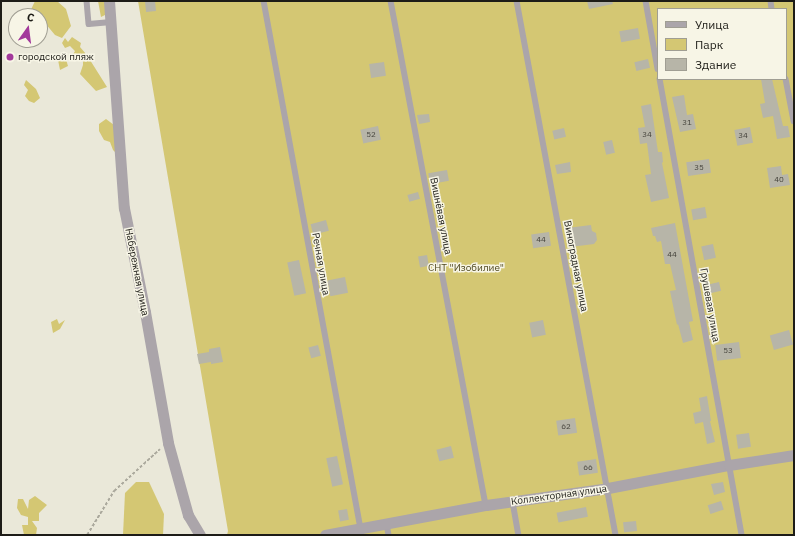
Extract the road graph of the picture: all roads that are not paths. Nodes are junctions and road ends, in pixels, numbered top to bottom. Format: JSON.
{"nodes":[{"id":1,"x":87,"y":1,"type":"edge"},
{"id":2,"x":109,"y":1,"type":"edge"},
{"id":3,"x":264,"y":1,"type":"edge"},
{"id":4,"x":391,"y":1,"type":"edge"},
{"id":5,"x":517,"y":1,"type":"edge"},
{"id":6,"x":646,"y":1,"type":"edge"},
{"id":7,"x":111,"y":22,"type":"junction"},
{"id":8,"x":657,"y":63,"type":"edge"},
{"id":9,"x":660,"y":80,"type":"edge"},
{"id":10,"x":786,"y":80,"type":"edge"},
{"id":11,"x":794,"y":121,"type":"edge"},
{"id":12,"x":794,"y":455,"type":"edge"},
{"id":13,"x":729,"y":465,"type":"junction"},
{"id":14,"x":608,"y":488,"type":"junction"},
{"id":15,"x":513,"y":502,"type":"junction"},
{"id":16,"x":486,"y":505,"type":"junction"},
{"id":17,"x":361,"y":530,"type":"junction"},
{"id":18,"x":388,"y":530,"type":"edge"},
{"id":19,"x":200,"y":535,"type":"edge"},
{"id":20,"x":325,"y":535,"type":"edge"},
{"id":21,"x":519,"y":535,"type":"edge"},
{"id":22,"x":616,"y":535,"type":"edge"},
{"id":23,"x":742,"y":535,"type":"edge"}],
"edges":[{"from":1,"to":7,"type":"lane"},
{"from":2,"to":7,"type":"street","name":"Набережная улица"},
{"from":3,"to":17,"type":"lane","name":"Речная улица"},
{"from":4,"to":16,"type":"lane","name":"Вишнёвая улица"},
{"from":5,"to":14,"type":"lane","name":"Виноградная улица"},
{"from":6,"to":8,"type":"lane"},
{"from":7,"to":19,"type":"street","name":"Набережная улица"},
{"from":9,"to":13,"type":"lane","name":"Грушевая улица"},
{"from":10,"to":11,"type":"lane"},
{"from":12,"to":13,"type":"street","name":"Коллекторная улица"},
{"from":13,"to":14,"type":"street","name":"Коллекторная улица"},
{"from":13,"to":23,"type":"lane","name":"Грушевая улица"},
{"from":14,"to":15,"type":"street","name":"Коллекторная улица"},
{"from":14,"to":22,"type":"lane","name":"Виноградная улица"},
{"from":15,"to":16,"type":"street","name":"Коллекторная улица"},
{"from":15,"to":21,"type":"lane"},
{"from":16,"to":18,"type":"street","name":"Коллекторная улица"},
{"from":17,"to":18,"type":"street","name":"Коллекторная улица"},
{"from":17,"to":20,"type":"street","name":"Коллекторная улица"}]}
